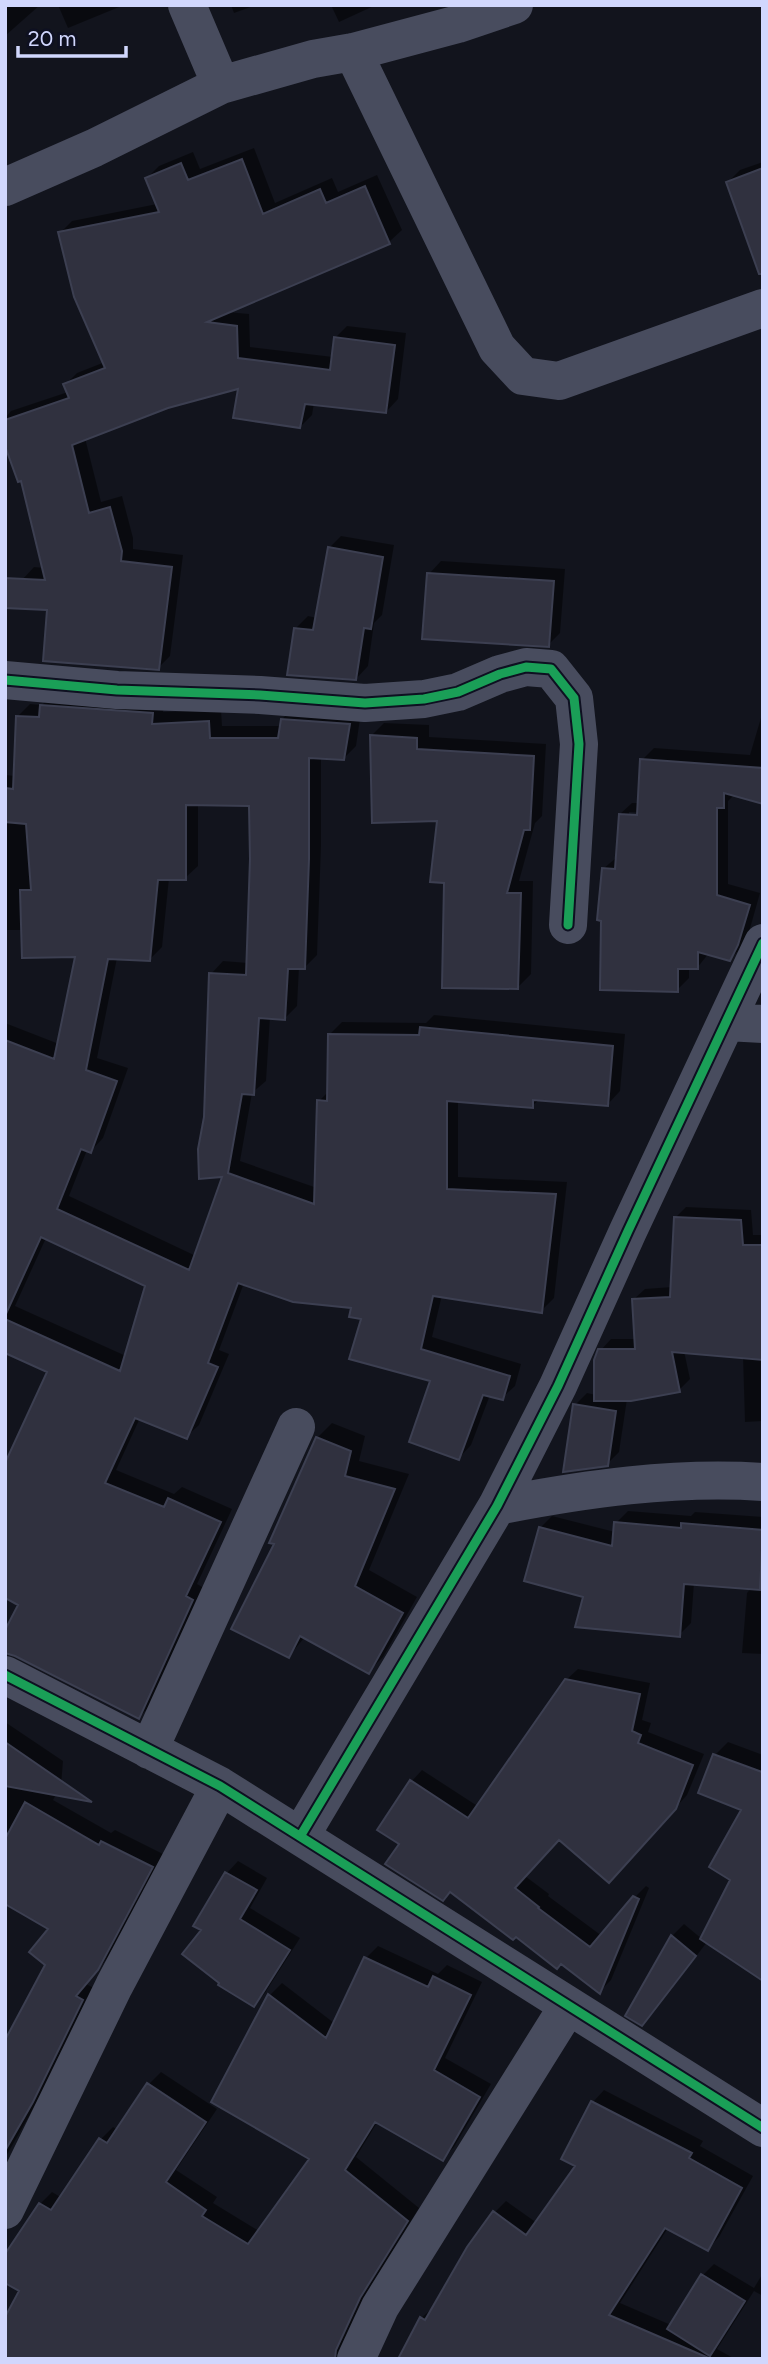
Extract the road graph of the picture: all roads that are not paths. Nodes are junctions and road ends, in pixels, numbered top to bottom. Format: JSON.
{"nodes":[{"id":1,"x":187,"y":5,"type":"edge"},
{"id":2,"x":514,"y":5,"type":"edge"},
{"id":3,"x":353,"y":52,"type":"junction"},
{"id":4,"x":220,"y":85,"type":"junction"},
{"id":5,"x":5,"y":187,"type":"edge"},
{"id":6,"x":763,"y":308,"type":"edge"},
{"id":7,"x":5,"y":680,"type":"edge"},
{"id":8,"x":568,"y":925,"type":"dead end"},
{"id":9,"x":763,"y":943,"type":"edge"},
{"id":10,"x":745,"y":1023,"type":"edge"},
{"id":11,"x":296,"y":1427,"type":"dead end"},
{"id":12,"x":763,"y":1482,"type":"edge"},
{"id":13,"x":497,"y":1506,"type":"junction"},
{"id":14,"x":5,"y":1675,"type":"edge"},
{"id":15,"x":149,"y":1750,"type":"junction"},
{"id":16,"x":220,"y":1786,"type":"junction"},
{"id":17,"x":301,"y":1835,"type":"junction"},
{"id":18,"x":568,"y":2006,"type":"junction"},
{"id":19,"x":763,"y":2128,"type":"edge"},
{"id":20,"x":5,"y":2210,"type":"edge"},
{"id":21,"x":356,"y":2359,"type":"edge"}],
"edges":[{"from":1,"to":4,"type":"street"},
{"from":2,"to":3,"type":"street"},
{"from":3,"to":4,"type":"street"},
{"from":3,"to":6,"type":"street"},
{"from":4,"to":5,"type":"street"},
{"from":7,"to":8,"type":"street"},
{"from":9,"to":10,"type":"street"},
{"from":10,"to":13,"type":"street"},
{"from":11,"to":15,"type":"street"},
{"from":12,"to":13,"type":"street"},
{"from":13,"to":17,"type":"street"},
{"from":14,"to":15,"type":"street"},
{"from":15,"to":16,"type":"street"},
{"from":16,"to":17,"type":"street"},
{"from":16,"to":20,"type":"street"},
{"from":17,"to":18,"type":"street"},
{"from":18,"to":19,"type":"street"},
{"from":18,"to":21,"type":"street"}]}
